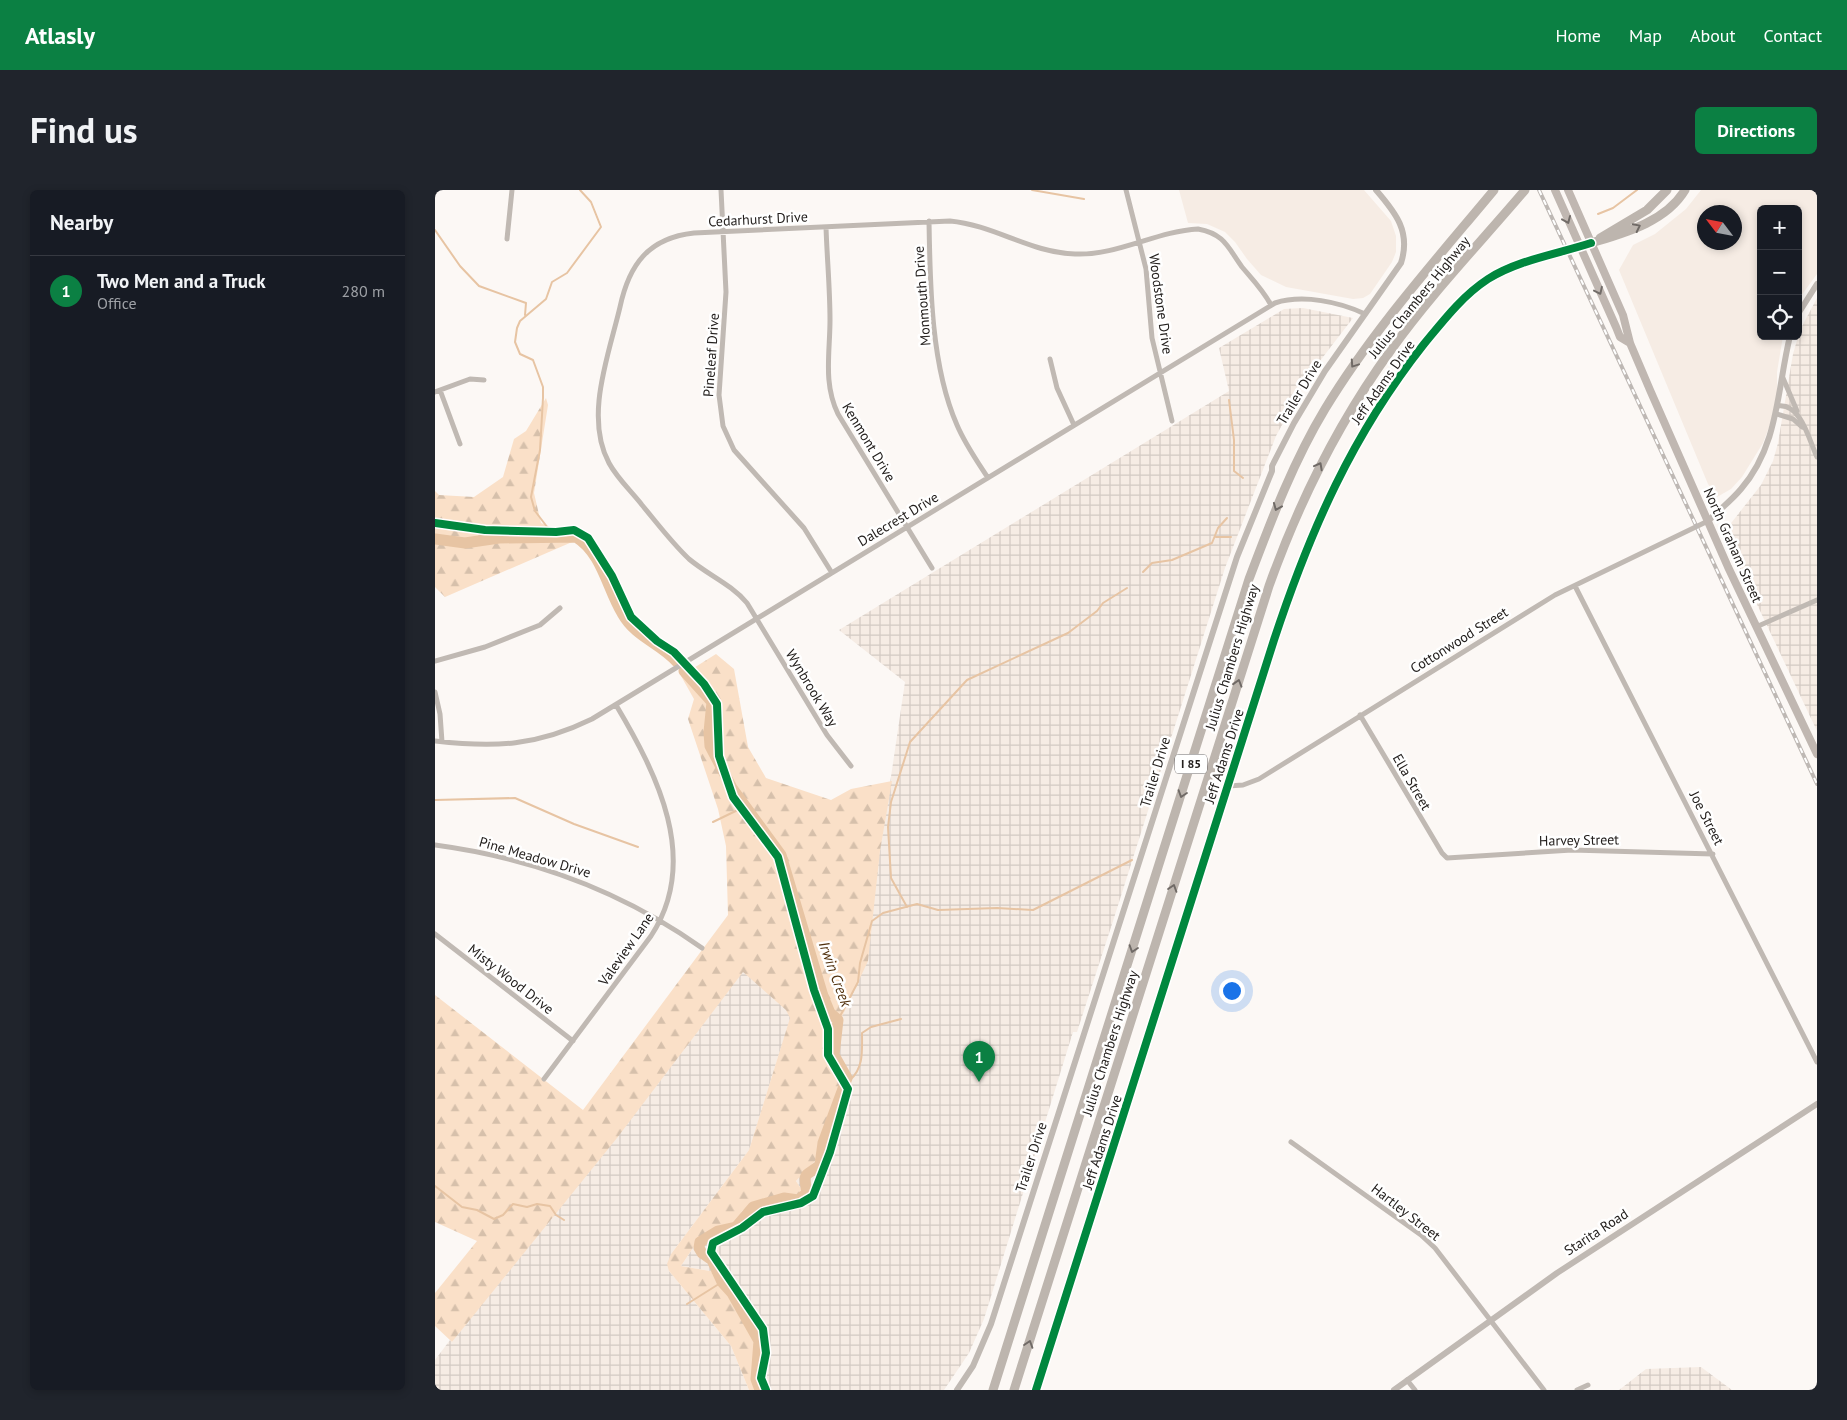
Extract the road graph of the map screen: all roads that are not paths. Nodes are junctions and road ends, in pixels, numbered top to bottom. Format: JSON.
{"nodes":[{"id":1,"x":512,"y":190,"type":"edge"},
{"id":2,"x":721,"y":190,"type":"edge"},
{"id":3,"x":1127,"y":190,"type":"edge"},
{"id":4,"x":1376,"y":190,"type":"edge"},
{"id":5,"x":1495,"y":190,"type":"edge"},
{"id":6,"x":1527,"y":190,"type":"edge"},
{"id":7,"x":1568,"y":190,"type":"edge"},
{"id":8,"x":1667,"y":190,"type":"edge"},
{"id":9,"x":1685,"y":190,"type":"edge"},
{"id":10,"x":1555,"y":191,"type":"edge"},
{"id":11,"x":929,"y":222,"type":"junction"},
{"id":12,"x":826,"y":226,"type":"junction"},
{"id":13,"x":723,"y":232,"type":"junction"},
{"id":14,"x":507,"y":239,"type":"dead end"},
{"id":15,"x":1140,"y":242,"type":"junction"},
{"id":16,"x":1591,"y":243,"type":"junction"},
{"id":17,"x":1579,"y":247,"type":"junction"},
{"id":18,"x":1817,"y":284,"type":"edge"},
{"id":19,"x":1271,"y":305,"type":"junction"},
{"id":20,"x":1802,"y":308,"type":"edge"},
{"id":21,"x":1365,"y":314,"type":"junction"},
{"id":22,"x":1789,"y":340,"type":"edge"},
{"id":23,"x":1630,"y":343,"type":"junction"},
{"id":24,"x":1050,"y":359,"type":"dead end"},
{"id":25,"x":1160,"y":373,"type":"junction"},
{"id":26,"x":1783,"y":378,"type":"junction"},
{"id":27,"x":484,"y":380,"type":"dead end"},
{"id":28,"x":437,"y":391,"type":"edge"},
{"id":29,"x":1778,"y":410,"type":"junction"},
{"id":30,"x":1800,"y":418,"type":"junction"},
{"id":31,"x":1172,"y":421,"type":"dead end"},
{"id":32,"x":1074,"y":425,"type":"junction"},
{"id":33,"x":1804,"y":429,"type":"junction"},
{"id":34,"x":461,"y":444,"type":"dead end"},
{"id":35,"x":1817,"y":457,"type":"edge"},
{"id":36,"x":988,"y":478,"type":"junction"},
{"id":37,"x":1708,"y":522,"type":"junction"},
{"id":38,"x":907,"y":527,"type":"junction"},
{"id":39,"x":932,"y":568,"type":"dead end"},
{"id":40,"x":832,"y":573,"type":"junction"},
{"id":41,"x":1575,"y":586,"type":"junction"},
{"id":42,"x":1817,"y":600,"type":"edge"},
{"id":43,"x":560,"y":608,"type":"dead end"},
{"id":44,"x":757,"y":619,"type":"junction"},
{"id":45,"x":1756,"y":627,"type":"junction"},
{"id":46,"x":435,"y":661,"type":"edge"},
{"id":47,"x":435,"y":692,"type":"edge"},
{"id":48,"x":616,"y":705,"type":"junction"},
{"id":49,"x":1360,"y":715,"type":"junction"},
{"id":50,"x":435,"y":741,"type":"edge"},
{"id":51,"x":442,"y":742,"type":"junction"},
{"id":52,"x":1817,"y":754,"type":"edge"},
{"id":53,"x":851,"y":766,"type":"dead end"},
{"id":54,"x":1229,"y":786,"type":"junction"},
{"id":55,"x":435,"y":845,"type":"edge"},
{"id":56,"x":1713,"y":854,"type":"junction"},
{"id":57,"x":1447,"y":858,"type":"joint"},
{"id":58,"x":661,"y":920,"type":"junction"},
{"id":59,"x":435,"y":934,"type":"edge"},
{"id":60,"x":701,"y":948,"type":"dead end"},
{"id":61,"x":573,"y":1041,"type":"junction"},
{"id":62,"x":1817,"y":1062,"type":"edge"},
{"id":63,"x":544,"y":1079,"type":"dead end"},
{"id":64,"x":1817,"y":1104,"type":"edge"},
{"id":65,"x":1291,"y":1142,"type":"dead end"},
{"id":66,"x":1491,"y":1321,"type":"junction"},
{"id":67,"x":1407,"y":1380,"type":"junction"},
{"id":68,"x":1588,"y":1385,"type":"dead end"},
{"id":69,"x":957,"y":1390,"type":"edge"},
{"id":70,"x":993,"y":1390,"type":"edge"},
{"id":71,"x":1014,"y":1390,"type":"edge"},
{"id":72,"x":1036,"y":1390,"type":"edge"},
{"id":73,"x":1394,"y":1390,"type":"edge"},
{"id":74,"x":1415,"y":1390,"type":"edge"},
{"id":75,"x":1544,"y":1390,"type":"edge"},
{"id":76,"x":1577,"y":1390,"type":"edge"}],
"edges":[{"from":1,"to":14,"type":"street"},
{"from":2,"to":13,"type":"street","name":"Pineleaf Drive"},
{"from":3,"to":15,"type":"street","name":"Woodstone Drive"},
{"from":4,"to":21,"type":"street","name":"Trailer Drive"},
{"from":5,"to":70,"type":"highway","name":"Julius Chambers Highway","number":"I 85","one_way":true},
{"from":71,"to":6,"type":"highway","name":"Julius Chambers Highway","number":"I 85","one_way":true},
{"from":7,"to":16,"type":"main road","name":"North Graham Street"},
{"from":8,"to":16,"type":"highway"},
{"from":16,"to":9,"type":"highway","one_way":true},
{"from":10,"to":17,"type":"main road","name":"North Graham Street","one_way":true},
{"from":11,"to":12,"type":"street","name":"Cedarhurst Drive"},
{"from":11,"to":15,"type":"street","name":"Cedarhurst Drive"},
{"from":11,"to":36,"type":"street","name":"Monmouth Drive"},
{"from":12,"to":13,"type":"street","name":"Cedarhurst Drive"},
{"from":12,"to":38,"type":"street","name":"Kenmont Drive"},
{"from":13,"to":40,"type":"street","name":"Pineleaf Drive"},
{"from":13,"to":44,"type":"street","name":"Cedarhurst Drive"},
{"from":15,"to":19,"type":"street","name":"Cedarhurst Drive"},
{"from":15,"to":25,"type":"street","name":"Woodstone Drive"},
{"from":16,"to":17,"type":"street","name":"Jeff Adams Drive"},
{"from":16,"to":23,"type":"main road","name":"North Graham Street"},
{"from":17,"to":23,"type":"main road","name":"North Graham Street","one_way":true},
{"from":17,"to":54,"type":"street","name":"Jeff Adams Drive"},
{"from":18,"to":20,"type":"street"},
{"from":19,"to":21,"type":"street","name":"Dalecrest Drive"},
{"from":19,"to":25,"type":"street","name":"Dalecrest Drive"},
{"from":21,"to":69,"type":"street","name":"Trailer Drive"},
{"from":22,"to":26,"type":"street"},
{"from":23,"to":37,"type":"main road","name":"North Graham Street"},
{"from":24,"to":32,"type":"street"},
{"from":25,"to":31,"type":"street","name":"Woodstone Drive"},
{"from":25,"to":32,"type":"street","name":"Dalecrest Drive"},
{"from":26,"to":29,"type":"street"},
{"from":26,"to":30,"type":"street"},
{"from":27,"to":28,"type":"street"},
{"from":28,"to":34,"type":"street"},
{"from":29,"to":30,"type":"street"},
{"from":29,"to":33,"type":"street"},
{"from":29,"to":37,"type":"street"},
{"from":30,"to":33,"type":"street"},
{"from":32,"to":36,"type":"street","name":"Dalecrest Drive"},
{"from":33,"to":35,"type":"street"},
{"from":36,"to":38,"type":"street","name":"Dalecrest Drive"},
{"from":37,"to":41,"type":"street","name":"Cottonwood Street"},
{"from":37,"to":45,"type":"main road","name":"North Graham Street"},
{"from":38,"to":39,"type":"street","name":"Kenmont Drive"},
{"from":38,"to":40,"type":"street","name":"Dalecrest Drive"},
{"from":40,"to":44,"type":"street","name":"Dalecrest Drive"},
{"from":41,"to":49,"type":"street","name":"Cottonwood Street"},
{"from":41,"to":56,"type":"street","name":"Joe Street"},
{"from":42,"to":45,"type":"street"},
{"from":43,"to":46,"type":"street"},
{"from":44,"to":48,"type":"street","name":"Dalecrest Drive"},
{"from":44,"to":53,"type":"street","name":"Wynbrook Way"},
{"from":45,"to":52,"type":"main road","name":"North Graham Street"},
{"from":47,"to":51,"type":"street"},
{"from":48,"to":51,"type":"street","name":"Dalecrest Drive"},
{"from":48,"to":58,"type":"street","name":"Valeview Lane"},
{"from":49,"to":54,"type":"street","name":"Cottonwood Street"},
{"from":49,"to":57,"type":"street","name":"Ella Street"},
{"from":50,"to":51,"type":"street","name":"Dalecrest Drive"},
{"from":54,"to":72,"type":"street","name":"Jeff Adams Drive"},
{"from":55,"to":58,"type":"street","name":"Pine Meadow Drive"},
{"from":56,"to":57,"type":"street","name":"Harvey Street"},
{"from":56,"to":62,"type":"street","name":"Joe Street"},
{"from":58,"to":60,"type":"street","name":"Pine Meadow Drive"},
{"from":58,"to":61,"type":"street","name":"Valeview Lane"},
{"from":59,"to":61,"type":"street","name":"Misty Wood Drive"},
{"from":61,"to":63,"type":"street","name":"Valeview Lane"},
{"from":64,"to":66,"type":"street","name":"Starita Road"},
{"from":65,"to":66,"type":"street","name":"Hartley Street"},
{"from":66,"to":67,"type":"street","name":"Starita Road"},
{"from":66,"to":75,"type":"street","name":"Hartley Street"},
{"from":67,"to":73,"type":"street","name":"Starita Road"},
{"from":67,"to":74,"type":"street"},
{"from":68,"to":76,"type":"street"}]}
